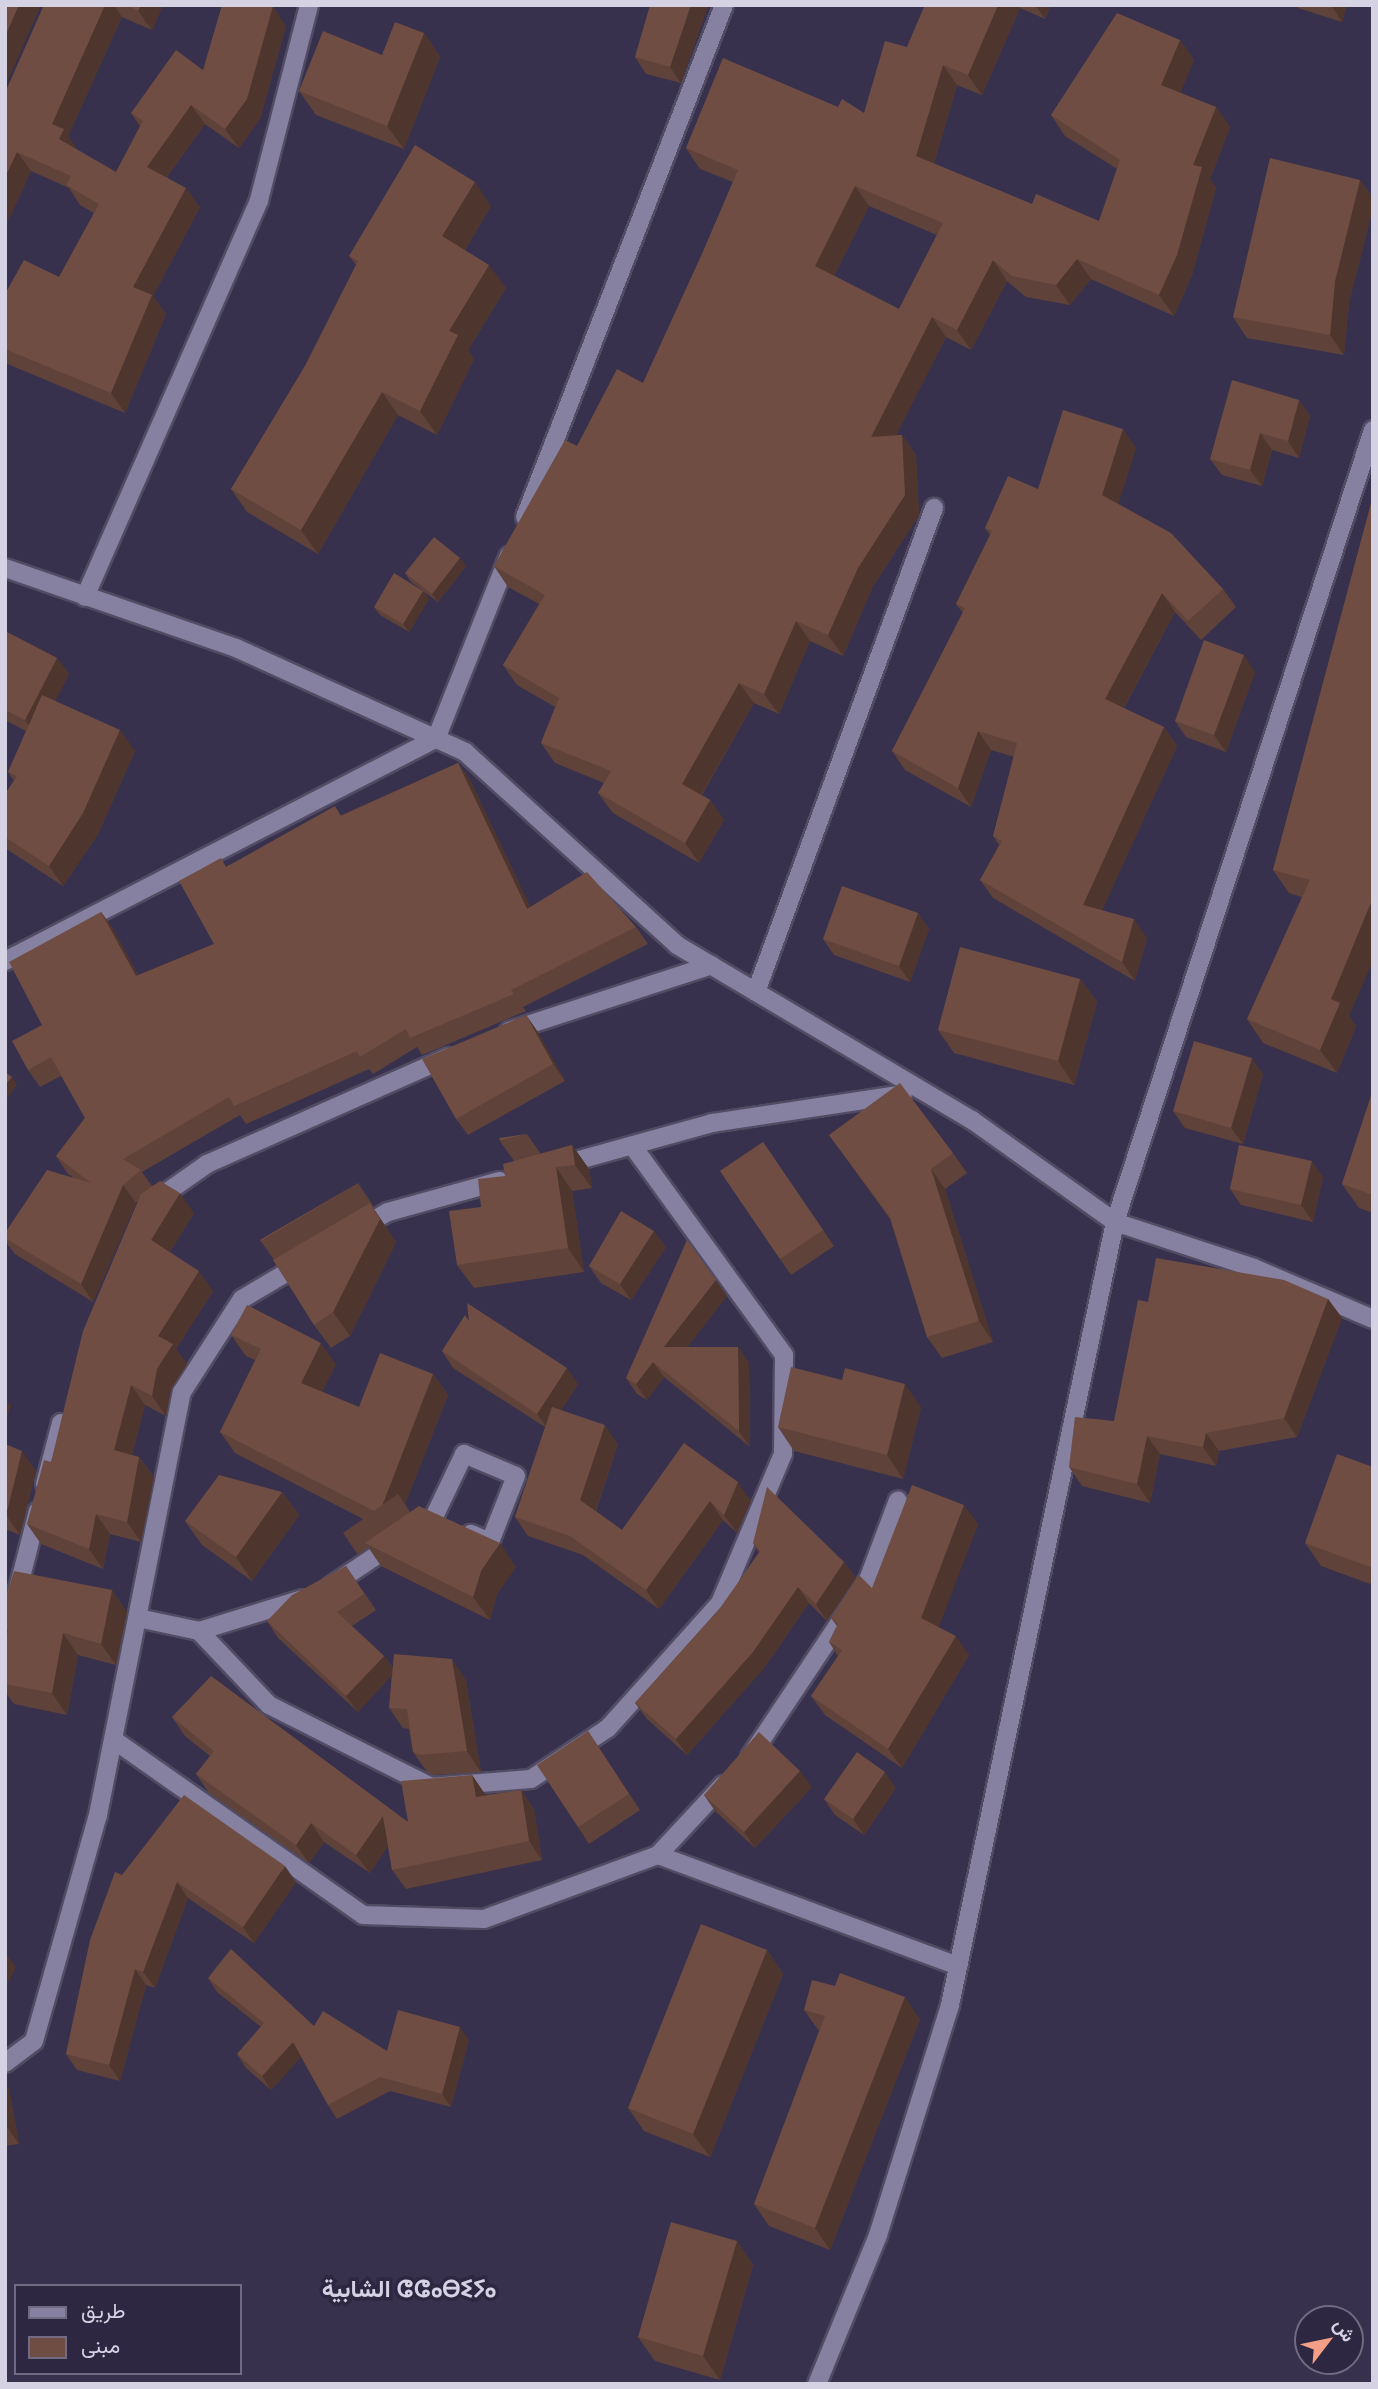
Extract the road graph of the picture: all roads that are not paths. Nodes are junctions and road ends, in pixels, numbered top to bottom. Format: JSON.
{"nodes":[{"id":1,"x":309,"y":5,"type":"edge"},
{"id":2,"x":724,"y":5,"type":"edge"},
{"id":3,"x":1373,"y":430,"type":"edge"},
{"id":4,"x":934,"y":508,"type":"dead end"},
{"id":5,"x":5,"y":568,"type":"edge"},
{"id":6,"x":85,"y":597,"type":"junction"},
{"id":7,"x":436,"y":739,"type":"junction"},
{"id":8,"x":5,"y":961,"type":"edge"},
{"id":9,"x":712,"y":965,"type":"junction"},
{"id":10,"x":756,"y":992,"type":"junction"},
{"id":11,"x":487,"y":1040,"type":"edge"},
{"id":12,"x":462,"y":1051,"type":"edge"},
{"id":13,"x":923,"y":1091,"type":"junction"},
{"id":14,"x":632,"y":1145,"type":"junction"},
{"id":15,"x":542,"y":1170,"type":"edge"},
{"id":16,"x":516,"y":1177,"type":"edge"},
{"id":17,"x":141,"y":1219,"type":"edge"},
{"id":18,"x":1115,"y":1222,"type":"junction"},
{"id":19,"x":343,"y":1239,"type":"edge"},
{"id":20,"x":320,"y":1252,"type":"edge"},
{"id":21,"x":1373,"y":1319,"type":"edge"},
{"id":22,"x":66,"y":1400,"type":"edge"},
{"id":23,"x":898,"y":1500,"type":"dead end"},
{"id":24,"x":423,"y":1525,"type":"junction"},
{"id":25,"x":138,"y":1618,"type":"junction"},
{"id":26,"x":199,"y":1631,"type":"junction"},
{"id":27,"x":5,"y":1640,"type":"edge"},
{"id":28,"x":114,"y":1740,"type":"junction"},
{"id":29,"x":658,"y":1854,"type":"junction"},
{"id":30,"x":958,"y":1966,"type":"junction"},
{"id":31,"x":5,"y":2063,"type":"edge"},
{"id":32,"x":817,"y":2384,"type":"edge"}],
"edges":[{"from":1,"to":6,"type":"street"},
{"from":2,"to":7,"type":"street"},
{"from":3,"to":18,"type":"street"},
{"from":4,"to":10,"type":"street"},
{"from":5,"to":6,"type":"street"},
{"from":6,"to":7,"type":"street"},
{"from":7,"to":8,"type":"street"},
{"from":7,"to":9,"type":"street"},
{"from":9,"to":10,"type":"street"},
{"from":9,"to":11,"type":"street"},
{"from":10,"to":13,"type":"street"},
{"from":12,"to":17,"type":"street"},
{"from":13,"to":14,"type":"street"},
{"from":13,"to":18,"type":"street"},
{"from":14,"to":15,"type":"street"},
{"from":14,"to":26,"type":"street"},
{"from":16,"to":19,"type":"street"},
{"from":18,"to":21,"type":"street"},
{"from":18,"to":30,"type":"street"},
{"from":20,"to":25,"type":"street"},
{"from":22,"to":27,"type":"street"},
{"from":23,"to":29,"type":"street"},
{"from":24,"to":24,"type":"street"},
{"from":24,"to":26,"type":"street"},
{"from":25,"to":26,"type":"street"},
{"from":25,"to":28,"type":"street"},
{"from":28,"to":29,"type":"street"},
{"from":28,"to":31,"type":"street"},
{"from":29,"to":30,"type":"street"},
{"from":30,"to":32,"type":"street"}]}
